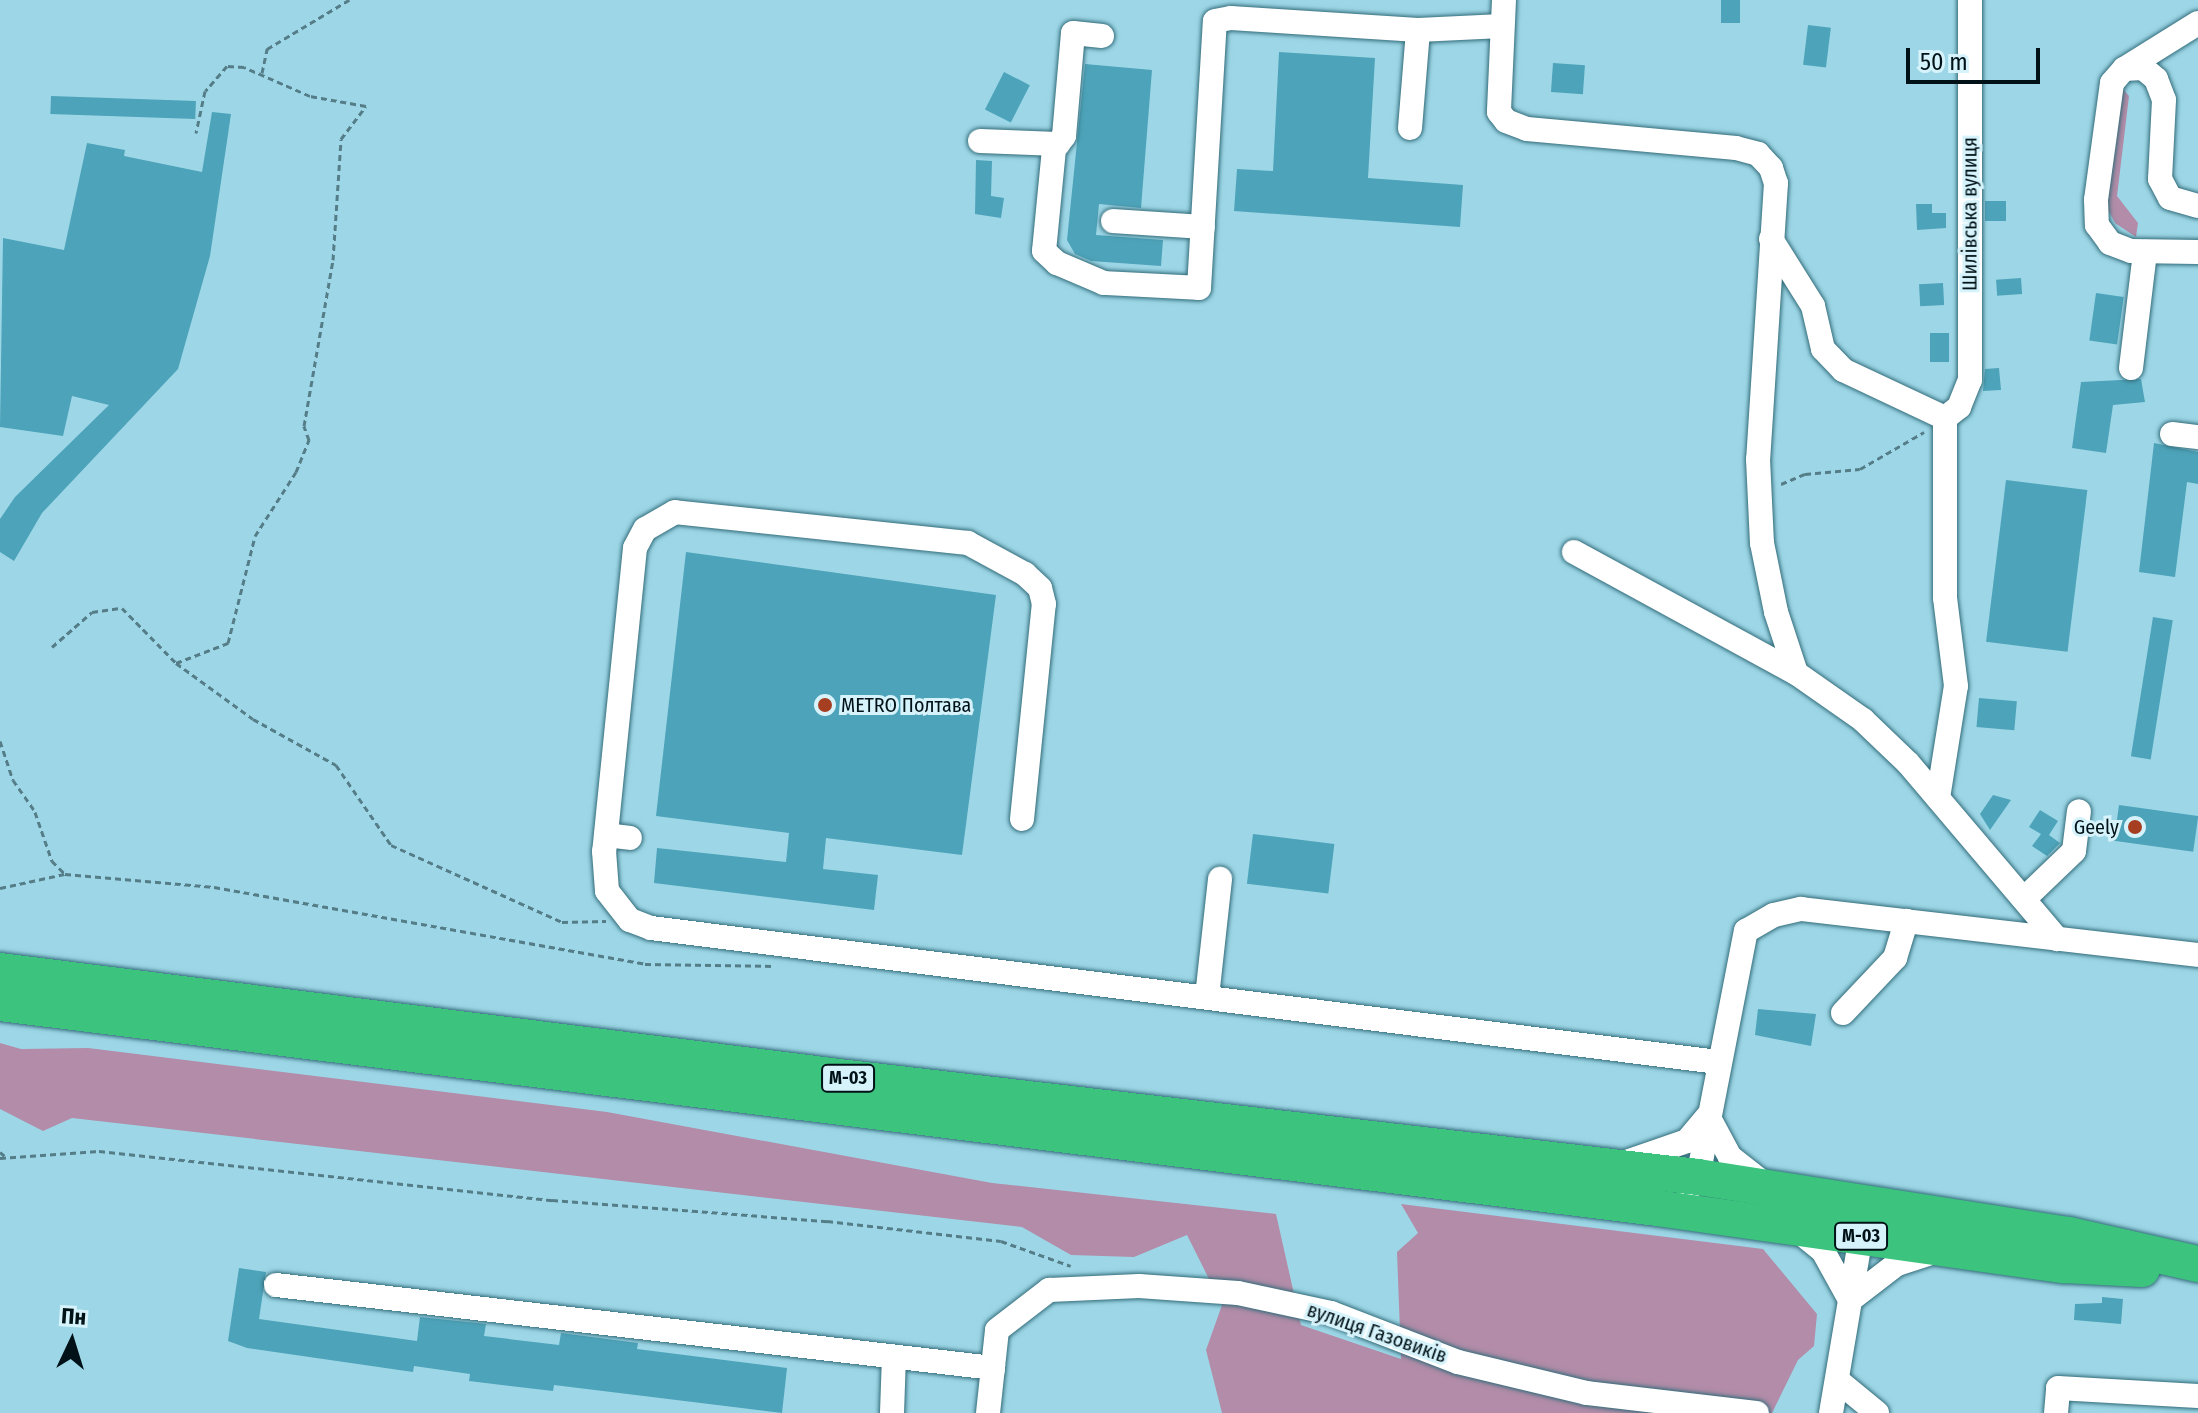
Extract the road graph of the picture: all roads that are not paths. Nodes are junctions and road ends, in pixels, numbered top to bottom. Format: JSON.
{"nodes":[{"id":1,"x":1504,"y":0,"type":"edge"},
{"id":2,"x":1970,"y":0,"type":"edge"},
{"id":3,"x":2198,"y":23,"type":"edge"},
{"id":4,"x":1502,"y":26,"type":"junction"},
{"id":5,"x":1418,"y":30,"type":"junction"},
{"id":6,"x":1102,"y":36,"type":"dead end"},
{"id":7,"x":2124,"y":69,"type":"junction"},
{"id":8,"x":1410,"y":128,"type":"dead end"},
{"id":9,"x":980,"y":141,"type":"dead end"},
{"id":10,"x":1058,"y":144,"type":"junction"},
{"id":11,"x":2198,"y":206,"type":"edge"},
{"id":12,"x":1113,"y":221,"type":"dead end"},
{"id":13,"x":1203,"y":227,"type":"junction"},
{"id":14,"x":1771,"y":239,"type":"junction"},
{"id":15,"x":2145,"y":252,"type":"junction"},
{"id":16,"x":2198,"y":252,"type":"edge"},
{"id":17,"x":2131,"y":368,"type":"dead end"},
{"id":18,"x":1945,"y":418,"type":"junction"},
{"id":19,"x":2172,"y":434,"type":"dead end"},
{"id":20,"x":2198,"y":437,"type":"edge"},
{"id":21,"x":1574,"y":552,"type":"dead end"},
{"id":22,"x":1796,"y":673,"type":"junction"},
{"id":23,"x":1938,"y":798,"type":"junction"},
{"id":24,"x":2079,"y":811,"type":"dead end"},
{"id":25,"x":1022,"y":819,"type":"dead end"},
{"id":26,"x":606,"y":835,"type":"junction"},
{"id":27,"x":630,"y":838,"type":"dead end"},
{"id":28,"x":1220,"y":879,"type":"dead end"},
{"id":29,"x":2024,"y":899,"type":"junction"},
{"id":30,"x":1906,"y":921,"type":"junction"},
{"id":31,"x":2057,"y":939,"type":"junction"},
{"id":32,"x":2198,"y":955,"type":"edge"},
{"id":33,"x":0,"y":971,"type":"edge"},
{"id":34,"x":1207,"y":997,"type":"junction"},
{"id":35,"x":0,"y":1003,"type":"edge"},
{"id":36,"x":1843,"y":1013,"type":"dead end"},
{"id":37,"x":1718,"y":1062,"type":"junction"},
{"id":38,"x":1708,"y":1116,"type":"junction"},
{"id":39,"x":1606,"y":1165,"type":"junction"},
{"id":40,"x":1698,"y":1177,"type":"junction"},
{"id":41,"x":1768,"y":1187,"type":"junction"},
{"id":42,"x":1816,"y":1195,"type":"junction"},
{"id":43,"x":1657,"y":1208,"type":"junction"},
{"id":44,"x":1730,"y":1218,"type":"junction"},
{"id":45,"x":1792,"y":1227,"type":"junction"},
{"id":46,"x":1945,"y":1232,"type":"junction"},
{"id":47,"x":1861,"y":1236,"type":"junction"},
{"id":48,"x":2198,"y":1264,"type":"edge"},
{"id":49,"x":2198,"y":1273,"type":"edge"},
{"id":50,"x":276,"y":1285,"type":"dead end"},
{"id":51,"x":1850,"y":1300,"type":"junction"},
{"id":52,"x":894,"y":1357,"type":"junction"},
{"id":53,"x":993,"y":1368,"type":"junction"},
{"id":54,"x":1837,"y":1380,"type":"junction"},
{"id":55,"x":2198,"y":1396,"type":"edge"},
{"id":56,"x":892,"y":1413,"type":"edge"},
{"id":57,"x":988,"y":1413,"type":"edge"},
{"id":58,"x":1757,"y":1413,"type":"edge"},
{"id":59,"x":1831,"y":1413,"type":"edge"},
{"id":60,"x":1877,"y":1413,"type":"edge"},
{"id":61,"x":2056,"y":1413,"type":"edge"}],
"edges":[{"from":1,"to":4,"type":"street"},
{"from":2,"to":18,"type":"street","name":"Шилівська вулиця"},
{"from":3,"to":7,"type":"street"},
{"from":4,"to":5,"type":"street"},
{"from":4,"to":14,"type":"street"},
{"from":5,"to":8,"type":"street"},
{"from":5,"to":13,"type":"street"},
{"from":6,"to":10,"type":"street"},
{"from":7,"to":11,"type":"street"},
{"from":7,"to":15,"type":"street"},
{"from":9,"to":10,"type":"street"},
{"from":10,"to":13,"type":"street"},
{"from":12,"to":13,"type":"street"},
{"from":14,"to":18,"type":"street"},
{"from":14,"to":22,"type":"street"},
{"from":15,"to":16,"type":"street"},
{"from":15,"to":17,"type":"street"},
{"from":18,"to":23,"type":"street"},
{"from":19,"to":20,"type":"street"},
{"from":21,"to":22,"type":"street"},
{"from":22,"to":23,"type":"street"},
{"from":23,"to":29,"type":"street"},
{"from":24,"to":29,"type":"street"},
{"from":25,"to":26,"type":"street"},
{"from":26,"to":27,"type":"street"},
{"from":26,"to":34,"type":"street"},
{"from":28,"to":34,"type":"street"},
{"from":29,"to":31,"type":"street"},
{"from":30,"to":31,"type":"street"},
{"from":30,"to":36,"type":"street"},
{"from":30,"to":37,"type":"street"},
{"from":31,"to":32,"type":"street"},
{"from":33,"to":39,"type":"highway","number":"М-03"},
{"from":34,"to":37,"type":"street"},
{"from":35,"to":43,"type":"highway","number":"М-03"},
{"from":37,"to":38,"type":"street"},
{"from":38,"to":39,"type":"street"},
{"from":38,"to":40,"type":"street"},
{"from":38,"to":41,"type":"street"},
{"from":39,"to":40,"type":"highway","number":"М-03"},
{"from":40,"to":41,"type":"highway","number":"М-03"},
{"from":40,"to":43,"type":"street"},
{"from":40,"to":44,"type":"street"},
{"from":41,"to":42,"type":"highway","number":"М-03"},
{"from":42,"to":46,"type":"highway","number":"М-03"},
{"from":42,"to":47,"type":"street"},
{"from":43,"to":44,"type":"highway","number":"М-03"},
{"from":44,"to":45,"type":"highway","number":"М-03"},
{"from":45,"to":47,"type":"highway","number":"М-03"},
{"from":45,"to":51,"type":"street"},
{"from":46,"to":47,"type":"highway","number":"М-03"},
{"from":46,"to":48,"type":"highway","number":"М-03"},
{"from":46,"to":49,"type":"highway","number":"М-03"},
{"from":46,"to":51,"type":"street"},
{"from":47,"to":51,"type":"street"},
{"from":50,"to":52,"type":"street"},
{"from":51,"to":54,"type":"street"},
{"from":52,"to":53,"type":"street"},
{"from":52,"to":56,"type":"street"},
{"from":53,"to":57,"type":"street","name":"вулиця Газовиків"},
{"from":53,"to":58,"type":"street","name":"вулиця Газовиків"},
{"from":54,"to":59,"type":"street"},
{"from":54,"to":60,"type":"street"},
{"from":55,"to":61,"type":"street"}]}
